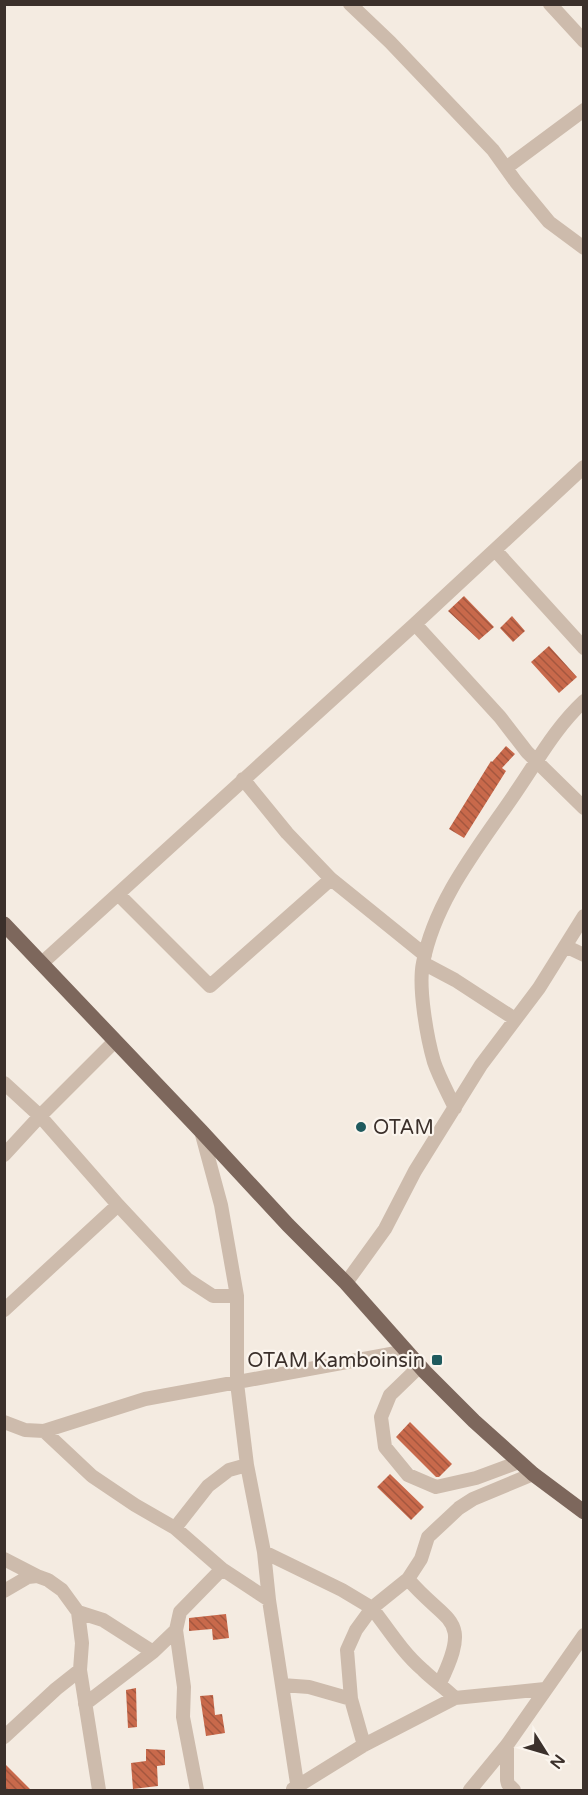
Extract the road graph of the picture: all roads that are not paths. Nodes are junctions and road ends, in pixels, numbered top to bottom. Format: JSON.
{"nodes":[{"id":1,"x":350,"y":4,"type":"edge"},
{"id":2,"x":550,"y":4,"type":"edge"},
{"id":3,"x":584,"y":41,"type":"edge"},
{"id":4,"x":584,"y":110,"type":"edge"},
{"id":5,"x":506,"y":168,"type":"junction"},
{"id":6,"x":584,"y":248,"type":"edge"},
{"id":7,"x":584,"y":467,"type":"edge"},
{"id":8,"x":495,"y":550,"type":"junction"},
{"id":9,"x":415,"y":624,"type":"junction"},
{"id":10,"x":584,"y":648,"type":"edge"},
{"id":11,"x":584,"y":701,"type":"edge"},
{"id":12,"x":536,"y":762,"type":"junction"},
{"id":13,"x":243,"y":779,"type":"junction"},
{"id":14,"x":584,"y":808,"type":"edge"},
{"id":15,"x":331,"y":879,"type":"junction"},
{"id":16,"x":118,"y":894,"type":"junction"},
{"id":17,"x":584,"y":916,"type":"edge"},
{"id":18,"x":4,"y":924,"type":"edge"},
{"id":19,"x":565,"y":946,"type":"junction"},
{"id":20,"x":584,"y":955,"type":"edge"},
{"id":21,"x":424,"y":959,"type":"junction"},
{"id":22,"x":42,"y":963,"type":"junction"},
{"id":23,"x":515,"y":1019,"type":"junction"},
{"id":24,"x":115,"y":1041,"type":"junction"},
{"id":25,"x":4,"y":1083,"type":"edge"},
{"id":26,"x":455,"y":1108,"type":"junction"},
{"id":27,"x":40,"y":1116,"type":"junction"},
{"id":28,"x":201,"y":1131,"type":"junction"},
{"id":29,"x":4,"y":1155,"type":"edge"},
{"id":30,"x":118,"y":1205,"type":"junction"},
{"id":31,"x":346,"y":1283,"type":"junction"},
{"id":32,"x":237,"y":1296,"type":"junction"},
{"id":33,"x":4,"y":1310,"type":"edge"},
{"id":34,"x":407,"y":1351,"type":"junction"},
{"id":35,"x":420,"y":1366,"type":"junction"},
{"id":36,"x":237,"y":1383,"type":"junction"},
{"id":37,"x":4,"y":1422,"type":"edge"},
{"id":38,"x":44,"y":1431,"type":"junction"},
{"id":39,"x":519,"y":1462,"type":"junction"},
{"id":40,"x":247,"y":1465,"type":"junction"},
{"id":41,"x":533,"y":1474,"type":"junction"},
{"id":42,"x":584,"y":1512,"type":"edge"},
{"id":43,"x":175,"y":1528,"type":"junction"},
{"id":44,"x":264,"y":1552,"type":"junction"},
{"id":45,"x":4,"y":1559,"type":"edge"},
{"id":46,"x":222,"y":1569,"type":"junction"},
{"id":47,"x":37,"y":1576,"type":"junction"},
{"id":48,"x":408,"y":1579,"type":"junction"},
{"id":49,"x":4,"y":1591,"type":"edge"},
{"id":50,"x":269,"y":1600,"type":"junction"},
{"id":51,"x":372,"y":1608,"type":"junction"},
{"id":52,"x":78,"y":1612,"type":"junction"},
{"id":53,"x":176,"y":1630,"type":"junction"},
{"id":54,"x":584,"y":1635,"type":"edge"},
{"id":55,"x":153,"y":1652,"type":"junction"},
{"id":56,"x":80,"y":1670,"type":"junction"},
{"id":57,"x":440,"y":1683,"type":"junction"},
{"id":58,"x":282,"y":1685,"type":"junction"},
{"id":59,"x":545,"y":1689,"type":"junction"},
{"id":60,"x":454,"y":1698,"type":"junction"},
{"id":61,"x":351,"y":1699,"type":"junction"},
{"id":62,"x":85,"y":1704,"type":"junction"},
{"id":63,"x":4,"y":1737,"type":"edge"},
{"id":64,"x":364,"y":1745,"type":"junction"},
{"id":65,"x":507,"y":1745,"type":"junction"},
{"id":66,"x":296,"y":1789,"type":"edge"},
{"id":67,"x":99,"y":1791,"type":"edge"},
{"id":68,"x":197,"y":1791,"type":"edge"},
{"id":69,"x":470,"y":1791,"type":"edge"},
{"id":70,"x":514,"y":1791,"type":"edge"}],
"edges":[{"from":1,"to":5,"type":"street"},
{"from":2,"to":3,"type":"street"},
{"from":4,"to":5,"type":"street"},
{"from":5,"to":6,"type":"street"},
{"from":7,"to":8,"type":"street"},
{"from":8,"to":9,"type":"street"},
{"from":8,"to":10,"type":"street"},
{"from":9,"to":12,"type":"street"},
{"from":9,"to":13,"type":"street"},
{"from":11,"to":12,"type":"street"},
{"from":12,"to":14,"type":"street"},
{"from":12,"to":21,"type":"street"},
{"from":13,"to":15,"type":"street"},
{"from":13,"to":16,"type":"street"},
{"from":15,"to":16,"type":"street"},
{"from":15,"to":21,"type":"street"},
{"from":16,"to":22,"type":"street"},
{"from":17,"to":19,"type":"street"},
{"from":18,"to":22,"type":"main road"},
{"from":19,"to":20,"type":"street"},
{"from":19,"to":23,"type":"street"},
{"from":21,"to":23,"type":"street"},
{"from":21,"to":26,"type":"street"},
{"from":22,"to":24,"type":"main road"},
{"from":23,"to":26,"type":"street"},
{"from":24,"to":27,"type":"street"},
{"from":24,"to":28,"type":"main road"},
{"from":25,"to":27,"type":"street"},
{"from":26,"to":31,"type":"street"},
{"from":27,"to":29,"type":"street"},
{"from":27,"to":30,"type":"street"},
{"from":28,"to":31,"type":"main road"},
{"from":28,"to":32,"type":"street"},
{"from":30,"to":32,"type":"street"},
{"from":30,"to":33,"type":"street"},
{"from":31,"to":34,"type":"main road"},
{"from":32,"to":36,"type":"street"},
{"from":34,"to":35,"type":"main road"},
{"from":34,"to":36,"type":"street"},
{"from":35,"to":39,"type":"main road"},
{"from":35,"to":39,"type":"street"},
{"from":36,"to":38,"type":"street"},
{"from":36,"to":40,"type":"street"},
{"from":37,"to":38,"type":"street"},
{"from":38,"to":43,"type":"street"},
{"from":39,"to":41,"type":"main road"},
{"from":40,"to":43,"type":"street"},
{"from":40,"to":44,"type":"street"},
{"from":41,"to":42,"type":"main road"},
{"from":41,"to":48,"type":"street"},
{"from":43,"to":46,"type":"street"},
{"from":44,"to":50,"type":"street"},
{"from":44,"to":51,"type":"street"},
{"from":45,"to":47,"type":"street"},
{"from":46,"to":50,"type":"street"},
{"from":46,"to":53,"type":"street"},
{"from":47,"to":49,"type":"street"},
{"from":47,"to":52,"type":"street"},
{"from":48,"to":51,"type":"street"},
{"from":48,"to":57,"type":"street"},
{"from":50,"to":58,"type":"street"},
{"from":51,"to":57,"type":"street"},
{"from":51,"to":61,"type":"street"},
{"from":52,"to":55,"type":"street"},
{"from":52,"to":56,"type":"street"},
{"from":53,"to":55,"type":"street"},
{"from":53,"to":68,"type":"street"},
{"from":54,"to":59,"type":"street"},
{"from":55,"to":62,"type":"street"},
{"from":56,"to":62,"type":"street"},
{"from":56,"to":63,"type":"street"},
{"from":57,"to":60,"type":"street"},
{"from":58,"to":61,"type":"street"},
{"from":58,"to":66,"type":"street"},
{"from":59,"to":60,"type":"street"},
{"from":59,"to":65,"type":"street"},
{"from":60,"to":64,"type":"street"},
{"from":61,"to":64,"type":"street"},
{"from":62,"to":67,"type":"street"},
{"from":64,"to":66,"type":"street"},
{"from":65,"to":69,"type":"street"},
{"from":65,"to":70,"type":"street"}]}
